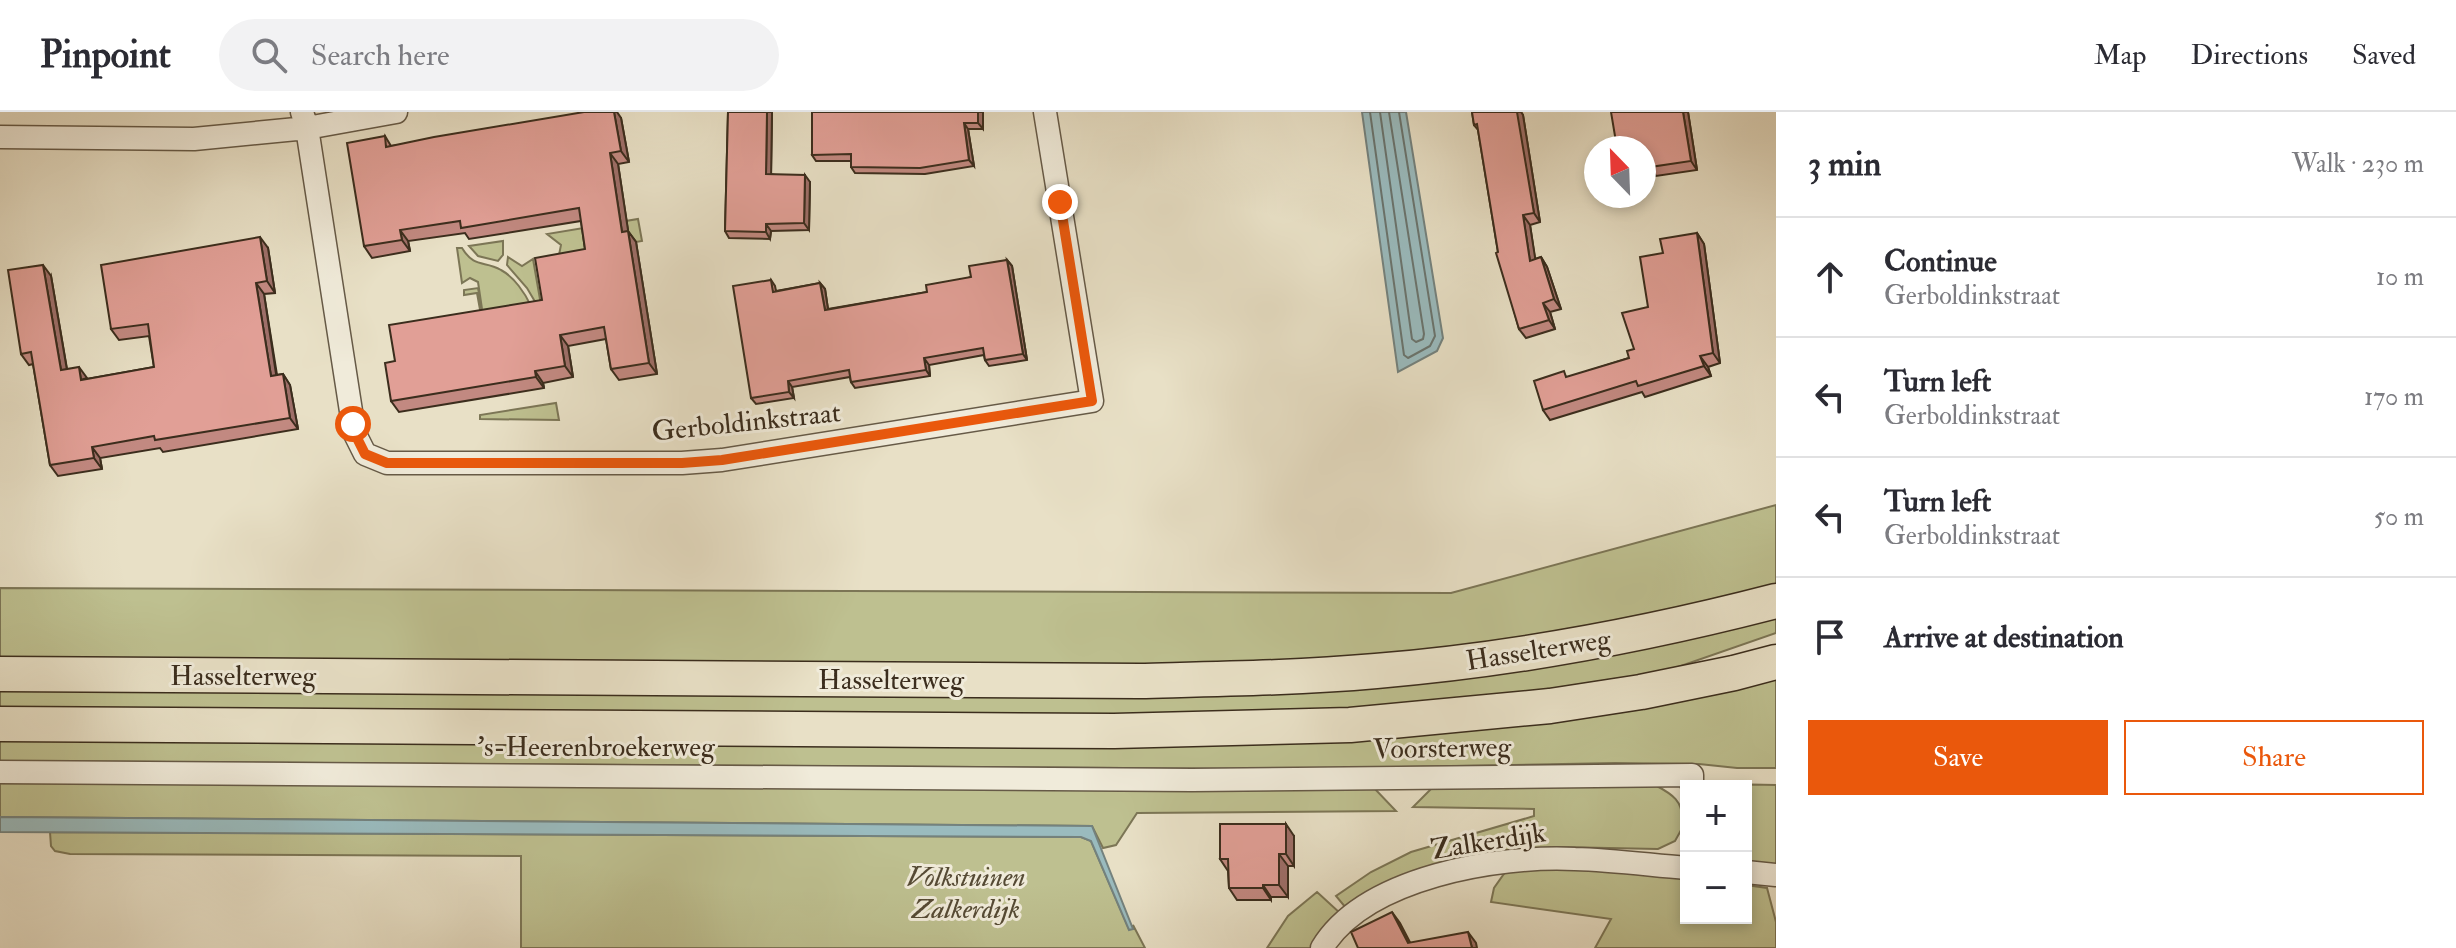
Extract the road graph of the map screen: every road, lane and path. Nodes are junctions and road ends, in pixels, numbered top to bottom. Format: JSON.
{"nodes":[{"id":1,"x":396,"y":112,"type":"edge"},
{"id":2,"x":1045,"y":112,"type":"edge"},
{"id":3,"x":305,"y":120,"type":"edge"},
{"id":4,"x":0,"y":137,"type":"edge"},
{"id":5,"x":1776,"y":601,"type":"edge"},
{"id":6,"x":1776,"y":662,"type":"edge"},
{"id":7,"x":0,"y":674,"type":"edge"},
{"id":8,"x":0,"y":724,"type":"edge"},
{"id":9,"x":0,"y":772,"type":"edge"},
{"id":10,"x":1192,"y":780,"type":"joint"},
{"id":11,"x":1680,"y":780,"type":"edge"},
{"id":12,"x":1680,"y":867,"type":"edge"},
{"id":13,"x":1752,"y":873,"type":"edge"},
{"id":14,"x":1776,"y":875,"type":"edge"},
{"id":15,"x":1322,"y":948,"type":"edge"}],
"edges":[{"from":1,"to":3,"type":"street"},
{"from":2,"to":3,"type":"street","name":"Gerboldinkstraat"},
{"from":3,"to":4,"type":"street"},
{"from":5,"to":7,"type":"main road","name":"Hasselterweg"},
{"from":6,"to":8,"type":"main road","name":"Hasselterweg"},
{"from":9,"to":10,"type":"street","name":"'s-Heerenbroekerweg"},
{"from":10,"to":11,"type":"street","name":"Voorsterweg"},
{"from":12,"to":15,"type":"street","name":"Zalkerdijk"},
{"from":13,"to":14,"type":"street"}]}
